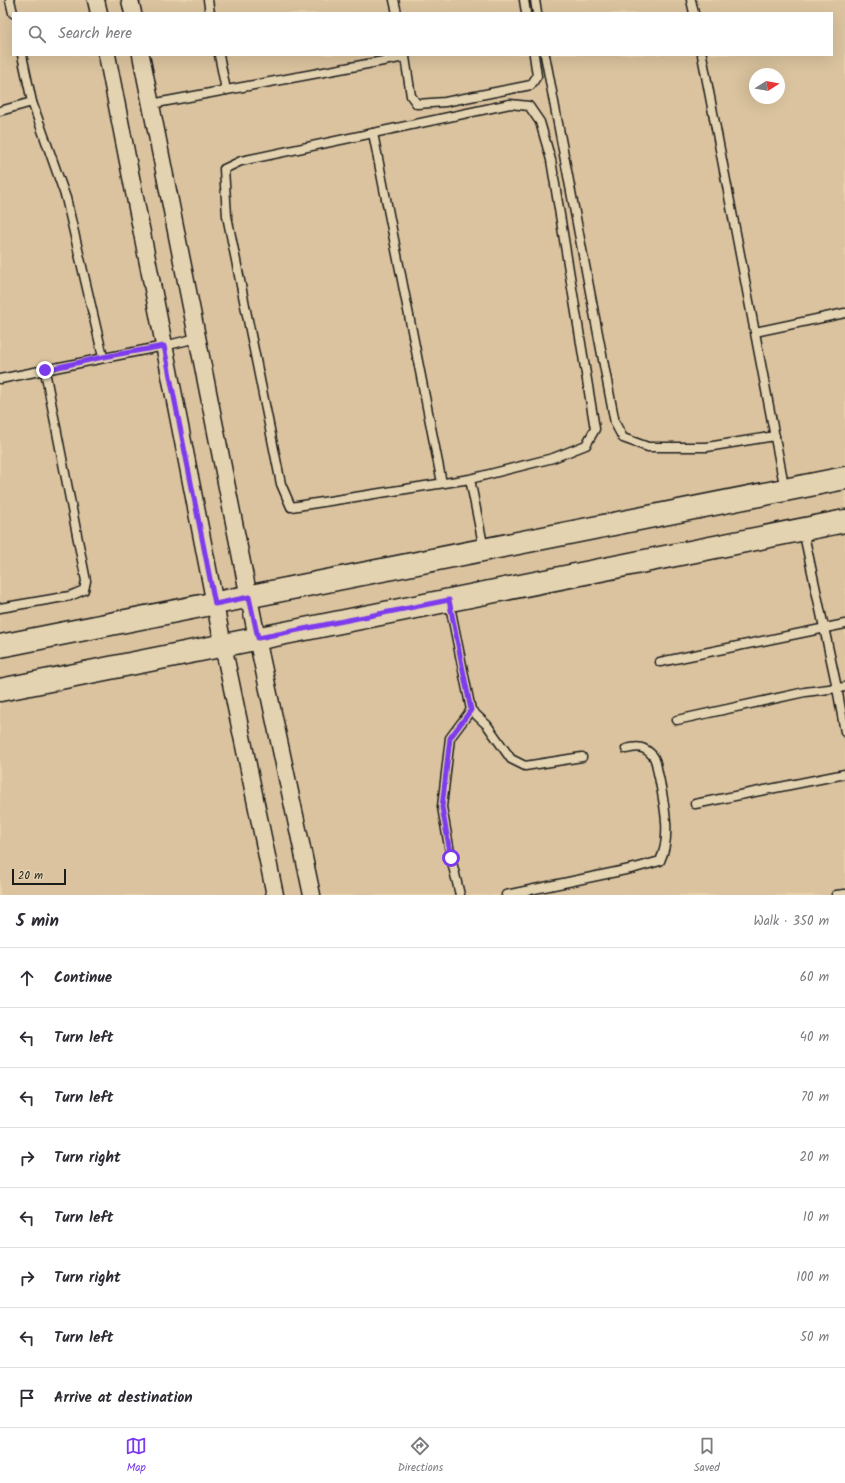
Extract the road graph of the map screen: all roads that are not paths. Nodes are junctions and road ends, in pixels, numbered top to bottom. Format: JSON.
{"nodes":[{"id":1,"x":10,"y":0,"type":"edge"},
{"id":2,"x":96,"y":0,"type":"edge"},
{"id":3,"x":130,"y":0,"type":"edge"},
{"id":4,"x":208,"y":0,"type":"edge"},
{"id":5,"x":394,"y":0,"type":"edge"},
{"id":6,"x":524,"y":0,"type":"edge"},
{"id":7,"x":535,"y":0,"type":"edge"},
{"id":8,"x":692,"y":0,"type":"edge"},
{"id":9,"x":13,"y":12,"type":"edge"},
{"id":10,"x":99,"y":12,"type":"edge"},
{"id":11,"x":132,"y":12,"type":"edge"},
{"id":12,"x":210,"y":12,"type":"edge"},
{"id":13,"x":396,"y":12,"type":"edge"},
{"id":14,"x":526,"y":12,"type":"edge"},
{"id":15,"x":537,"y":12,"type":"edge"},
{"id":16,"x":694,"y":12,"type":"edge"},
{"id":17,"x":22,"y":56,"type":"edge"},
{"id":18,"x":107,"y":56,"type":"edge"},
{"id":19,"x":141,"y":56,"type":"edge"},
{"id":20,"x":219,"y":56,"type":"edge"},
{"id":21,"x":405,"y":56,"type":"edge"},
{"id":22,"x":534,"y":56,"type":"edge"},
{"id":23,"x":545,"y":56,"type":"edge"},
{"id":24,"x":702,"y":56,"type":"edge"},
{"id":25,"x":226,"y":90,"type":"junction"},
{"id":26,"x":32,"y":102,"type":"junction"},
{"id":27,"x":151,"y":104,"type":"junction"},
{"id":28,"x":0,"y":111,"type":"edge"},
{"id":29,"x":373,"y":133,"type":"junction"},
{"id":30,"x":845,"y":313,"type":"edge"},
{"id":31,"x":755,"y":332,"type":"junction"},
{"id":32,"x":197,"y":338,"type":"junction"},
{"id":33,"x":164,"y":346,"type":"junction"},
{"id":34,"x":103,"y":357,"type":"junction"},
{"id":35,"x":45,"y":370,"type":"junction"},
{"id":36,"x":0,"y":378,"type":"edge"},
{"id":37,"x":775,"y":436,"type":"junction"},
{"id":38,"x":845,"y":478,"type":"edge"},
{"id":39,"x":470,"y":479,"type":"junction"},
{"id":40,"x":442,"y":483,"type":"junction"},
{"id":41,"x":785,"y":490,"type":"junction"},
{"id":42,"x":845,"y":521,"type":"edge"},
{"id":43,"x":803,"y":529,"type":"junction"},
{"id":44,"x":484,"y":550,"type":"junction"},
{"id":45,"x":249,"y":597,"type":"junction"},
{"id":46,"x":449,"y":600,"type":"junction"},
{"id":47,"x":215,"y":604,"type":"junction"},
{"id":48,"x":0,"y":608,"type":"edge"},
{"id":49,"x":845,"y":624,"type":"edge"},
{"id":50,"x":824,"y":628,"type":"junction"},
{"id":51,"x":258,"y":638,"type":"junction"},
{"id":52,"x":223,"y":645,"type":"junction"},
{"id":53,"x":0,"y":646,"type":"edge"},
{"id":54,"x":660,"y":662,"type":"dead end"},
{"id":55,"x":841,"y":687,"type":"edge"},
{"id":56,"x":0,"y":690,"type":"edge"},
{"id":57,"x":471,"y":710,"type":"junction"},
{"id":58,"x":677,"y":720,"type":"dead end"},
{"id":59,"x":845,"y":732,"type":"edge"},
{"id":60,"x":626,"y":749,"type":"dead end"},
{"id":61,"x":582,"y":757,"type":"dead end"},
{"id":62,"x":845,"y":774,"type":"edge"},
{"id":63,"x":695,"y":804,"type":"dead end"},
{"id":64,"x":845,"y":894,"type":"edge"},
{"id":65,"x":275,"y":895,"type":"edge"},
{"id":66,"x":312,"y":895,"type":"edge"},
{"id":67,"x":460,"y":895,"type":"edge"},
{"id":68,"x":506,"y":895,"type":"edge"},
{"id":69,"x":836,"y":895,"type":"edge"}],
"edges":[{"from":1,"to":9,"type":"lane"},
{"from":2,"to":10,"type":"street"},
{"from":3,"to":11,"type":"street"},
{"from":4,"to":12,"type":"lane"},
{"from":5,"to":13,"type":"lane"},
{"from":6,"to":14,"type":"lane"},
{"from":7,"to":15,"type":"lane"},
{"from":8,"to":16,"type":"lane"},
{"from":17,"to":26,"type":"lane"},
{"from":18,"to":33,"type":"street"},
{"from":19,"to":27,"type":"street"},
{"from":20,"to":25,"type":"lane"},
{"from":21,"to":22,"type":"lane"},
{"from":21,"to":25,"type":"lane"},
{"from":23,"to":37,"type":"lane"},
{"from":24,"to":31,"type":"lane"},
{"from":25,"to":27,"type":"lane"},
{"from":26,"to":28,"type":"lane"},
{"from":26,"to":34,"type":"lane"},
{"from":27,"to":32,"type":"street"},
{"from":29,"to":39,"type":"lane"},
{"from":29,"to":40,"type":"lane"},
{"from":29,"to":40,"type":"lane"},
{"from":30,"to":31,"type":"lane"},
{"from":31,"to":37,"type":"lane"},
{"from":32,"to":33,"type":"lane"},
{"from":32,"to":45,"type":"street"},
{"from":33,"to":34,"type":"lane"},
{"from":33,"to":47,"type":"street"},
{"from":34,"to":35,"type":"lane"},
{"from":35,"to":36,"type":"lane"},
{"from":35,"to":48,"type":"lane"},
{"from":37,"to":41,"type":"lane"},
{"from":38,"to":41,"type":"street"},
{"from":39,"to":40,"type":"lane"},
{"from":39,"to":44,"type":"lane"},
{"from":41,"to":44,"type":"street"},
{"from":42,"to":43,"type":"street"},
{"from":43,"to":46,"type":"street"},
{"from":43,"to":50,"type":"lane"},
{"from":44,"to":45,"type":"street"},
{"from":45,"to":47,"type":"street"},
{"from":45,"to":51,"type":"street"},
{"from":46,"to":51,"type":"street"},
{"from":46,"to":57,"type":"lane"},
{"from":47,"to":52,"type":"street"},
{"from":47,"to":53,"type":"street"},
{"from":49,"to":50,"type":"lane"},
{"from":50,"to":54,"type":"lane"},
{"from":50,"to":55,"type":"lane"},
{"from":51,"to":52,"type":"street"},
{"from":51,"to":66,"type":"street"},
{"from":52,"to":56,"type":"street"},
{"from":52,"to":65,"type":"street"},
{"from":55,"to":58,"type":"lane"},
{"from":55,"to":59,"type":"lane"},
{"from":57,"to":61,"type":"lane"},
{"from":57,"to":67,"type":"lane"},
{"from":60,"to":68,"type":"lane"},
{"from":62,"to":63,"type":"lane"},
{"from":64,"to":69,"type":"lane"}]}
